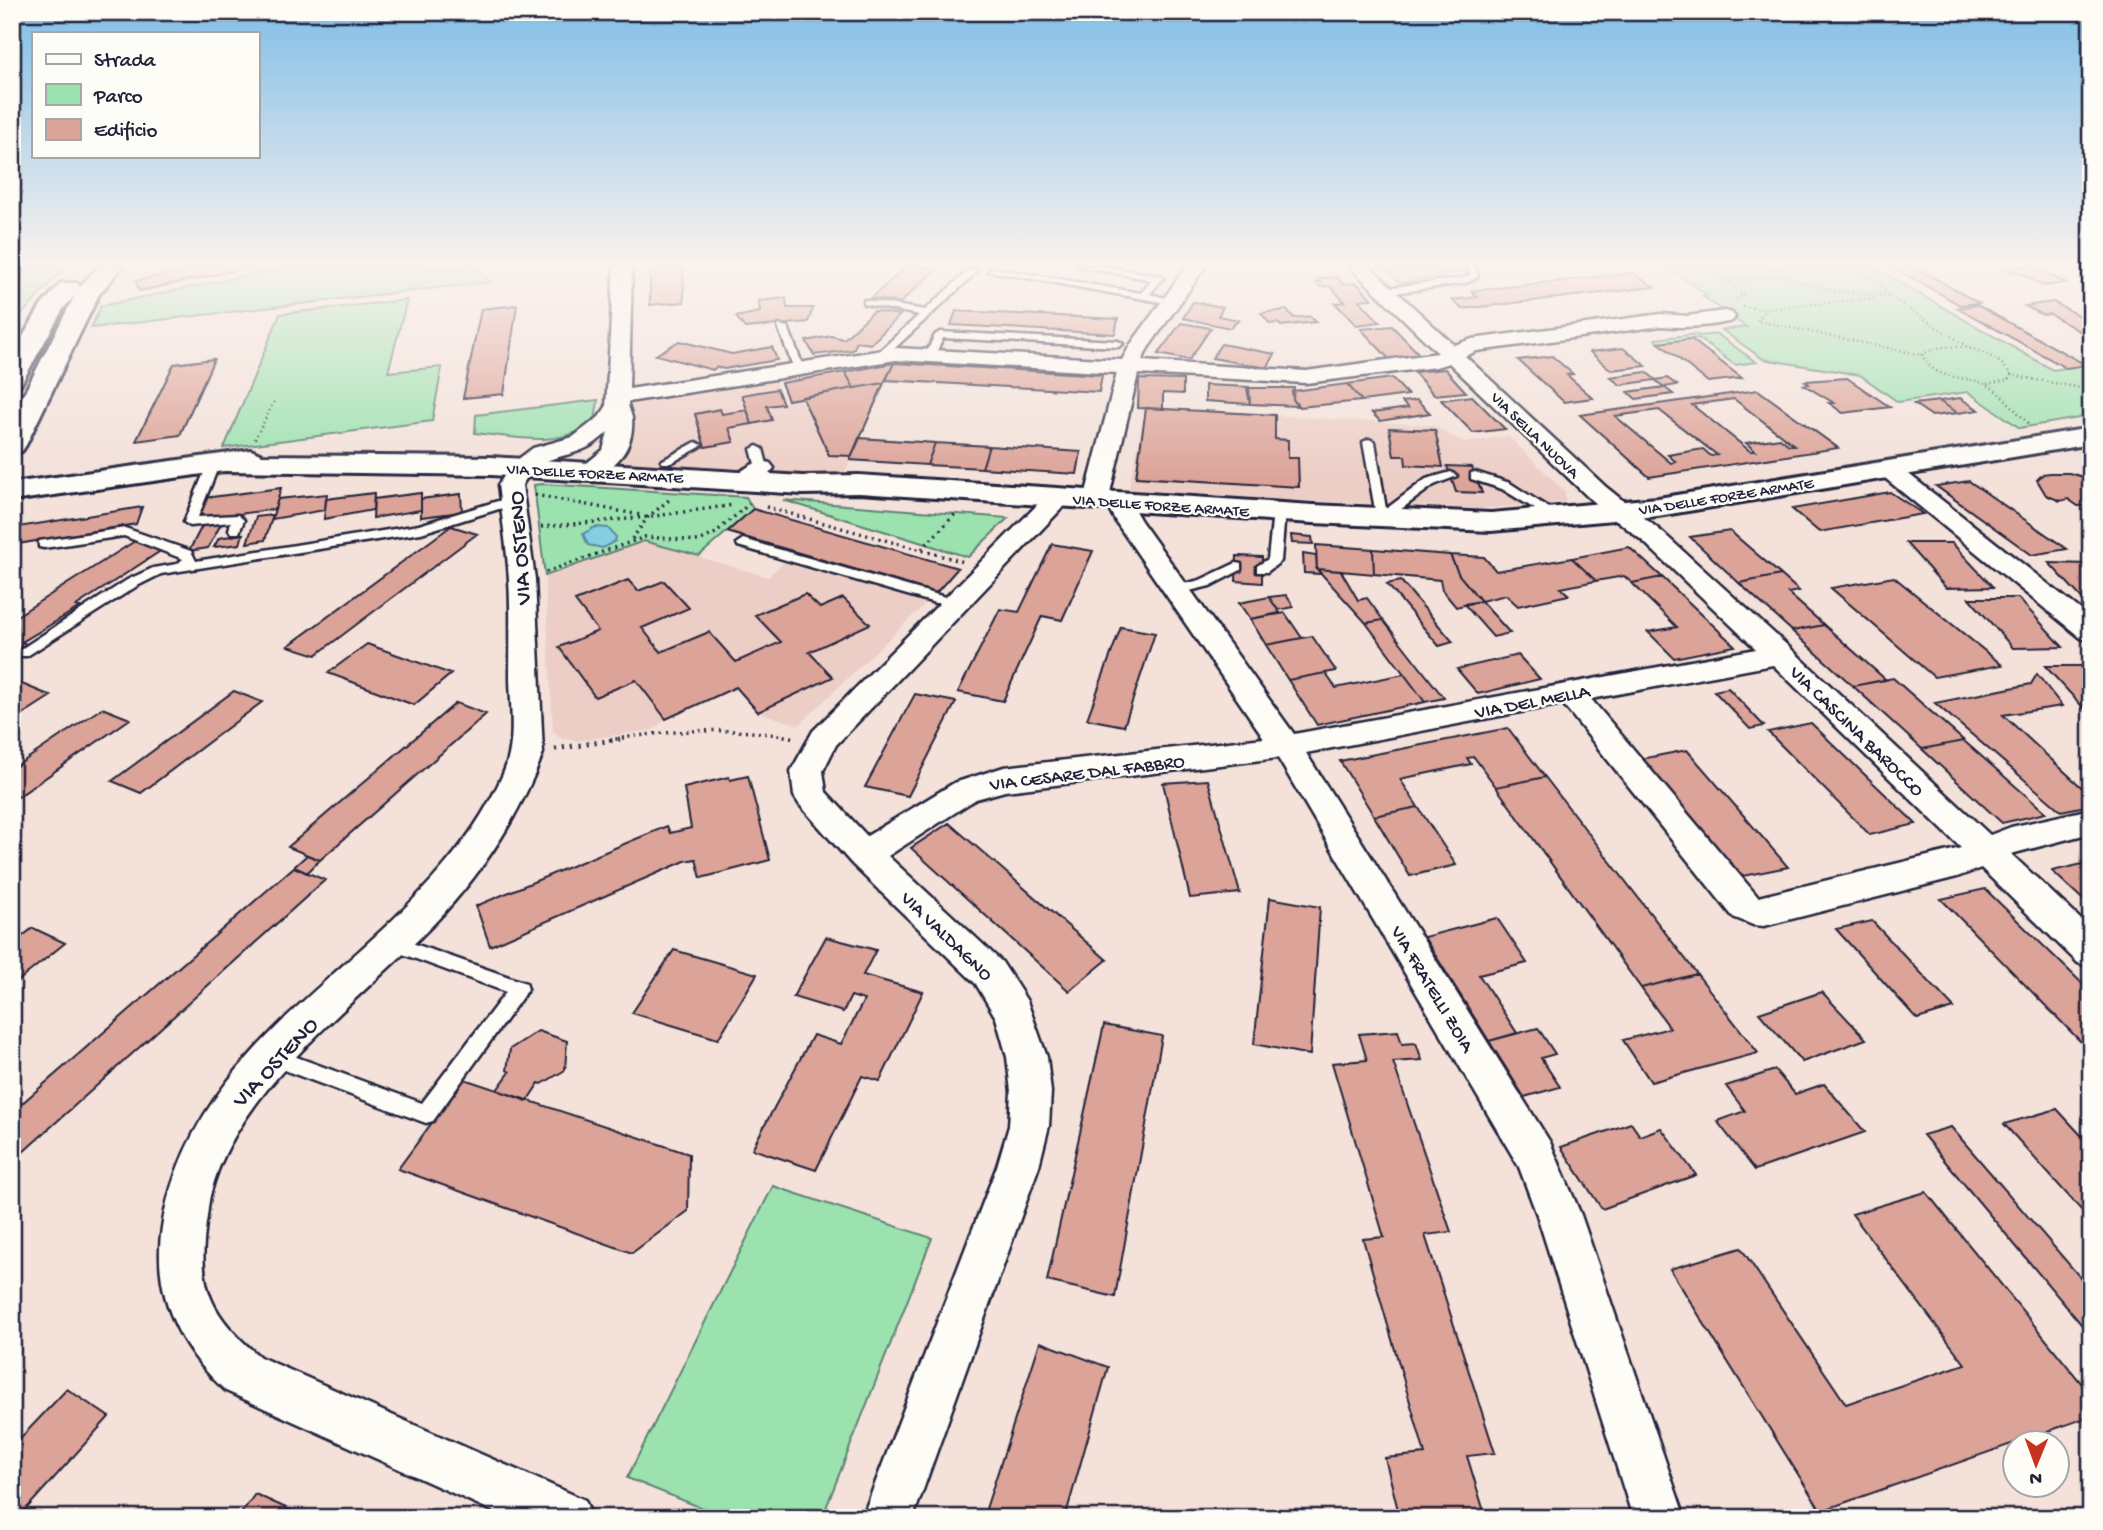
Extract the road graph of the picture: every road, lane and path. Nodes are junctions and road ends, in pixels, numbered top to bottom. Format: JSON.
{"nodes":[{"id":1,"x":35,"y":337,"type":"edge"},
{"id":2,"x":66,"y":337,"type":"edge"},
{"id":3,"x":620,"y":337,"type":"edge"},
{"id":4,"x":787,"y":337,"type":"edge"},
{"id":5,"x":900,"y":337,"type":"edge"},
{"id":6,"x":939,"y":337,"type":"edge"},
{"id":7,"x":985,"y":337,"type":"edge"},
{"id":8,"x":1146,"y":337,"type":"edge"},
{"id":9,"x":1434,"y":337,"type":"edge"},
{"id":10,"x":1530,"y":337,"type":"edge"},
{"id":11,"x":1837,"y":337,"type":"edge"},
{"id":12,"x":1954,"y":337,"type":"edge"},
{"id":13,"x":1090,"y":343,"type":"junction"},
{"id":14,"x":1118,"y":344,"type":"dead end"},
{"id":15,"x":1975,"y":351,"type":"junction"},
{"id":16,"x":930,"y":355,"type":"junction"},
{"id":17,"x":1452,"y":355,"type":"junction"},
{"id":18,"x":1922,"y":355,"type":"junction"},
{"id":19,"x":879,"y":357,"type":"junction"},
{"id":20,"x":1081,"y":363,"type":"junction"},
{"id":21,"x":1130,"y":365,"type":"junction"},
{"id":22,"x":799,"y":369,"type":"junction"},
{"id":23,"x":2011,"y":375,"type":"junction"},
{"id":24,"x":12,"y":379,"type":"edge"},
{"id":25,"x":1987,"y":384,"type":"junction"},
{"id":26,"x":2091,"y":390,"type":"edge"},
{"id":27,"x":275,"y":400,"type":"dead end"},
{"id":28,"x":618,"y":402,"type":"junction"},
{"id":29,"x":2032,"y":427,"type":"dead end"},
{"id":30,"x":2091,"y":436,"type":"edge"},
{"id":31,"x":1369,"y":442,"type":"dead end"},
{"id":32,"x":12,"y":445,"type":"edge"},
{"id":33,"x":696,"y":445,"type":"dead end"},
{"id":34,"x":252,"y":448,"type":"dead end"},
{"id":35,"x":219,"y":464,"type":"junction"},
{"id":36,"x":600,"y":464,"type":"junction"},
{"id":37,"x":1888,"y":470,"type":"junction"},
{"id":38,"x":671,"y":476,"type":"junction"},
{"id":39,"x":1451,"y":476,"type":"dead end"},
{"id":40,"x":1475,"y":476,"type":"dead end"},
{"id":41,"x":526,"y":479,"type":"junction"},
{"id":42,"x":754,"y":479,"type":"junction"},
{"id":43,"x":12,"y":492,"type":"edge"},
{"id":44,"x":1058,"y":498,"type":"junction"},
{"id":45,"x":1107,"y":501,"type":"junction"},
{"id":46,"x":764,"y":506,"type":"dead end"},
{"id":47,"x":957,"y":512,"type":"dead end"},
{"id":48,"x":1279,"y":512,"type":"junction"},
{"id":49,"x":1622,"y":512,"type":"junction"},
{"id":50,"x":648,"y":517,"type":"junction"},
{"id":51,"x":1557,"y":517,"type":"junction"},
{"id":52,"x":1381,"y":518,"type":"junction"},
{"id":53,"x":533,"y":527,"type":"dead end"},
{"id":54,"x":235,"y":530,"type":"dead end"},
{"id":55,"x":631,"y":540,"type":"junction"},
{"id":56,"x":743,"y":543,"type":"dead end"},
{"id":57,"x":44,"y":544,"type":"dead end"},
{"id":58,"x":921,"y":550,"type":"junction"},
{"id":59,"x":976,"y":565,"type":"dead end"},
{"id":60,"x":181,"y":567,"type":"junction"},
{"id":61,"x":1236,"y":567,"type":"dead end"},
{"id":62,"x":1262,"y":569,"type":"dead end"},
{"id":63,"x":539,"y":575,"type":"dead end"},
{"id":64,"x":1177,"y":590,"type":"junction"},
{"id":65,"x":940,"y":600,"type":"dead end"},
{"id":66,"x":2091,"y":632,"type":"edge"},
{"id":67,"x":22,"y":653,"type":"dead end"},
{"id":68,"x":1779,"y":654,"type":"junction"},
{"id":69,"x":1570,"y":693,"type":"junction"},
{"id":70,"x":797,"y":738,"type":"dead end"},
{"id":71,"x":1286,"y":746,"type":"junction"},
{"id":72,"x":527,"y":753,"type":"junction"},
{"id":73,"x":2091,"y":821,"type":"edge"},
{"id":74,"x":1986,"y":853,"type":"junction"},
{"id":75,"x":864,"y":855,"type":"junction"},
{"id":76,"x":392,"y":943,"type":"junction"},
{"id":77,"x":2091,"y":952,"type":"edge"},
{"id":78,"x":272,"y":1057,"type":"junction"},
{"id":79,"x":567,"y":1518,"type":"edge"},
{"id":80,"x":887,"y":1518,"type":"edge"},
{"id":81,"x":1660,"y":1518,"type":"edge"}],
"edges":[{"from":1,"to":24,"type":"street"},
{"from":2,"to":32,"type":"street"},
{"from":3,"to":28,"type":"street"},
{"from":4,"to":22,"type":"lane"},
{"from":5,"to":19,"type":"lane"},
{"from":6,"to":16,"type":"lane"},
{"from":7,"to":13,"type":"lane"},
{"from":8,"to":21,"type":"street"},
{"from":9,"to":17,"type":"street","name":"VIA SELLA NUOVA"},
{"from":10,"to":17,"type":"street"},
{"from":11,"to":18,"type":"path"},
{"from":12,"to":15,"type":"path"},
{"from":13,"to":14,"type":"lane"},
{"from":13,"to":20,"type":"lane"},
{"from":15,"to":18,"type":"path"},
{"from":15,"to":23,"type":"path"},
{"from":16,"to":19,"type":"street"},
{"from":16,"to":20,"type":"street"},
{"from":17,"to":21,"type":"street"},
{"from":17,"to":49,"type":"street","name":"VIA SELLA NUOVA"},
{"from":18,"to":25,"type":"path"},
{"from":19,"to":22,"type":"street"},
{"from":20,"to":21,"type":"street"},
{"from":21,"to":45,"type":"street"},
{"from":22,"to":28,"type":"street"},
{"from":23,"to":25,"type":"path"},
{"from":23,"to":26,"type":"path"},
{"from":25,"to":29,"type":"path"},
{"from":27,"to":34,"type":"path"},
{"from":28,"to":36,"type":"street"},
{"from":28,"to":41,"type":"street"},
{"from":30,"to":37,"type":"street","name":"VIA DELLE FORZE ARMATE"},
{"from":31,"to":52,"type":"lane"},
{"from":33,"to":38,"type":"lane"},
{"from":35,"to":41,"type":"street","name":"VIA DELLE FORZE ARMATE"},
{"from":35,"to":43,"type":"street","name":"VIA DELLE FORZE ARMATE"},
{"from":35,"to":54,"type":"lane"},
{"from":36,"to":38,"type":"street","name":"VIA DELLE FORZE ARMATE"},
{"from":36,"to":41,"type":"street","name":"VIA DELLE FORZE ARMATE"},
{"from":37,"to":49,"type":"street","name":"VIA DELLE FORZE ARMATE"},
{"from":37,"to":66,"type":"street"},
{"from":38,"to":42,"type":"street","name":"VIA DELLE FORZE ARMATE"},
{"from":38,"to":50,"type":"path"},
{"from":39,"to":52,"type":"lane"},
{"from":40,"to":51,"type":"lane"},
{"from":41,"to":50,"type":"path"},
{"from":41,"to":60,"type":"lane"},
{"from":41,"to":72,"type":"street","name":"VIA OSTENO"},
{"from":42,"to":44,"type":"street","name":"VIA DELLE FORZE ARMATE"},
{"from":42,"to":50,"type":"path"},
{"from":42,"to":55,"type":"path"},
{"from":44,"to":45,"type":"street","name":"VIA DELLE FORZE ARMATE"},
{"from":44,"to":75,"type":"street","name":"VIA VALDAGNO"},
{"from":45,"to":48,"type":"street","name":"VIA DELLE FORZE ARMATE"},
{"from":45,"to":64,"type":"street","name":"VIA FRATELLI ZOIA"},
{"from":46,"to":58,"type":"path"},
{"from":47,"to":58,"type":"path"},
{"from":48,"to":52,"type":"street","name":"VIA DELLE FORZE ARMATE"},
{"from":48,"to":62,"type":"lane"},
{"from":49,"to":51,"type":"street","name":"VIA DELLE FORZE ARMATE"},
{"from":49,"to":68,"type":"street","name":"VIA CASCINA BAROCCO"},
{"from":50,"to":53,"type":"path"},
{"from":50,"to":55,"type":"path"},
{"from":51,"to":52,"type":"street","name":"VIA DELLE FORZE ARMATE"},
{"from":55,"to":63,"type":"path"},
{"from":56,"to":65,"type":"lane"},
{"from":57,"to":60,"type":"lane"},
{"from":58,"to":59,"type":"path"},
{"from":60,"to":67,"type":"lane"},
{"from":61,"to":64,"type":"lane"},
{"from":64,"to":71,"type":"street","name":"VIA FRATELLI ZOIA"},
{"from":68,"to":69,"type":"street","name":"VIA DEL MELLA"},
{"from":68,"to":74,"type":"street","name":"VIA CASCINA BAROCCO"},
{"from":69,"to":71,"type":"street","name":"VIA DEL MELLA"},
{"from":69,"to":74,"type":"street"},
{"from":70,"to":72,"type":"path"},
{"from":71,"to":75,"type":"street","name":"VIA CESARE DAL FABBRO"},
{"from":71,"to":81,"type":"street","name":"VIA FRATELLI ZOIA"},
{"from":72,"to":76,"type":"street","name":"VIA OSTENO"},
{"from":73,"to":74,"type":"street"},
{"from":74,"to":77,"type":"street","name":"VIA CASCINA BAROCCO"},
{"from":75,"to":80,"type":"street","name":"VIA VALDAGNO"},
{"from":76,"to":78,"type":"street","name":"VIA OSTENO"},
{"from":76,"to":78,"type":"lane"},
{"from":78,"to":79,"type":"street","name":"VIA OSTENO"}]}
